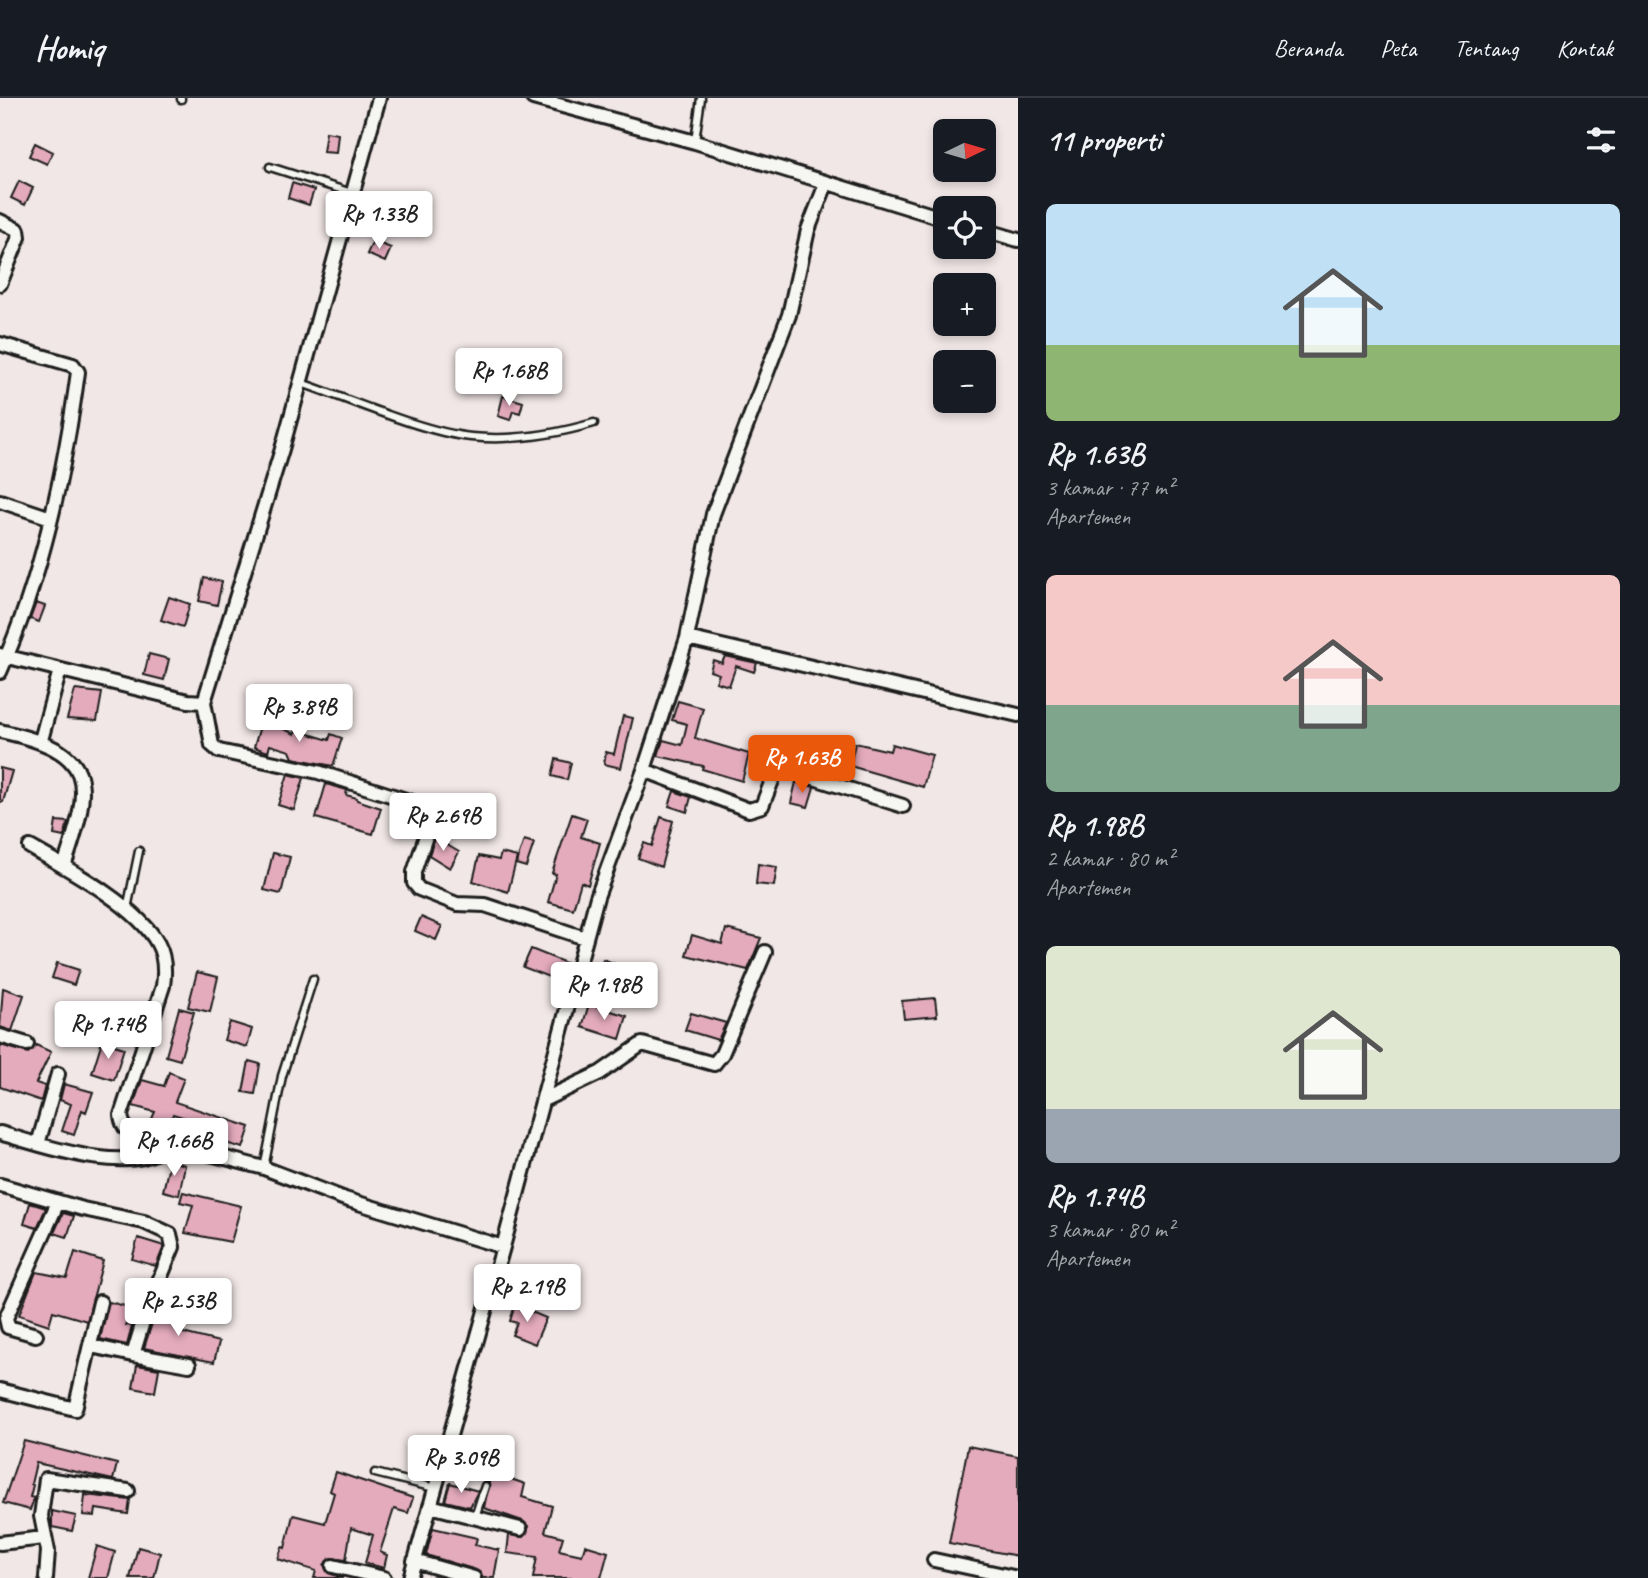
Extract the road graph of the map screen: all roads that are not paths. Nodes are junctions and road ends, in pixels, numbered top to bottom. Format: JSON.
{"nodes":[{"id":1,"x":379,"y":98,"type":"edge"},
{"id":2,"x":533,"y":98,"type":"edge"},
{"id":3,"x":701,"y":98,"type":"edge"},
{"id":4,"x":695,"y":142,"type":"junction"},
{"id":5,"x":270,"y":167,"type":"dead end"},
{"id":6,"x":826,"y":184,"type":"junction"},
{"id":7,"x":354,"y":194,"type":"junction"},
{"id":8,"x":933,"y":215,"type":"edge"},
{"id":9,"x":0,"y":221,"type":"edge"},
{"id":10,"x":996,"y":234,"type":"edge"},
{"id":11,"x":1018,"y":240,"type":"edge"},
{"id":12,"x":0,"y":284,"type":"edge"},
{"id":13,"x":0,"y":344,"type":"edge"},
{"id":14,"x":299,"y":382,"type":"junction"},
{"id":15,"x":594,"y":423,"type":"dead end"},
{"id":16,"x":0,"y":501,"type":"edge"},
{"id":17,"x":51,"y":518,"type":"junction"},
{"id":18,"x":687,"y":638,"type":"junction"},
{"id":19,"x":3,"y":656,"type":"edge"},
{"id":20,"x":60,"y":670,"type":"junction"},
{"id":21,"x":0,"y":672,"type":"edge"},
{"id":22,"x":204,"y":702,"type":"junction"},
{"id":23,"x":1018,"y":715,"type":"edge"},
{"id":24,"x":0,"y":731,"type":"edge"},
{"id":25,"x":41,"y":740,"type":"junction"},
{"id":26,"x":644,"y":770,"type":"junction"},
{"id":27,"x":903,"y":806,"type":"dead end"},
{"id":28,"x":30,"y":847,"type":"dead end"},
{"id":29,"x":139,"y":851,"type":"dead end"},
{"id":30,"x":64,"y":866,"type":"junction"},
{"id":31,"x":127,"y":909,"type":"junction"},
{"id":32,"x":585,"y":938,"type":"junction"},
{"id":33,"x":765,"y":952,"type":"dead end"},
{"id":34,"x":313,"y":979,"type":"dead end"},
{"id":35,"x":0,"y":1036,"type":"edge"},
{"id":36,"x":27,"y":1044,"type":"dead end"},
{"id":37,"x":58,"y":1074,"type":"dead end"},
{"id":38,"x":543,"y":1100,"type":"junction"},
{"id":39,"x":0,"y":1133,"type":"edge"},
{"id":40,"x":168,"y":1143,"type":"junction"},
{"id":41,"x":38,"y":1144,"type":"junction"},
{"id":42,"x":264,"y":1168,"type":"junction"},
{"id":43,"x":0,"y":1185,"type":"edge"},
{"id":44,"x":58,"y":1202,"type":"junction"},
{"id":45,"x":503,"y":1247,"type":"junction"},
{"id":46,"x":100,"y":1302,"type":"dead end"},
{"id":47,"x":36,"y":1335,"type":"dead end"},
{"id":48,"x":91,"y":1346,"type":"junction"},
{"id":49,"x":133,"y":1355,"type":"junction"},
{"id":50,"x":189,"y":1365,"type":"dead end"},
{"id":51,"x":0,"y":1390,"type":"edge"},
{"id":52,"x":375,"y":1473,"type":"dead end"},
{"id":53,"x":485,"y":1486,"type":"dead end"},
{"id":54,"x":435,"y":1488,"type":"junction"},
{"id":55,"x":128,"y":1491,"type":"dead end"},
{"id":56,"x":430,"y":1506,"type":"junction"},
{"id":57,"x":475,"y":1517,"type":"junction"},
{"id":58,"x":520,"y":1529,"type":"dead end"},
{"id":59,"x":0,"y":1543,"type":"edge"},
{"id":60,"x":46,"y":1543,"type":"junction"},
{"id":61,"x":934,"y":1560,"type":"dead end"},
{"id":62,"x":414,"y":1561,"type":"junction"},
{"id":63,"x":333,"y":1566,"type":"dead end"},
{"id":64,"x":46,"y":1578,"type":"edge"},
{"id":65,"x":384,"y":1578,"type":"edge"},
{"id":66,"x":410,"y":1578,"type":"edge"},
{"id":67,"x":474,"y":1578,"type":"edge"},
{"id":68,"x":1018,"y":1578,"type":"edge"}],
"edges":[{"from":1,"to":7,"type":"street"},
{"from":2,"to":4,"type":"street"},
{"from":3,"to":4,"type":"lane"},
{"from":4,"to":6,"type":"street"},
{"from":5,"to":7,"type":"lane"},
{"from":6,"to":8,"type":"street"},
{"from":6,"to":18,"type":"street"},
{"from":7,"to":14,"type":"street"},
{"from":9,"to":12,"type":"street"},
{"from":10,"to":11,"type":"street"},
{"from":13,"to":17,"type":"street"},
{"from":14,"to":15,"type":"lane"},
{"from":14,"to":22,"type":"street"},
{"from":16,"to":17,"type":"street"},
{"from":17,"to":19,"type":"street"},
{"from":18,"to":23,"type":"street"},
{"from":18,"to":26,"type":"street"},
{"from":19,"to":20,"type":"street"},
{"from":19,"to":21,"type":"street"},
{"from":20,"to":22,"type":"street"},
{"from":20,"to":25,"type":"street"},
{"from":22,"to":32,"type":"street"},
{"from":24,"to":25,"type":"street"},
{"from":25,"to":30,"type":"street"},
{"from":26,"to":27,"type":"street"},
{"from":26,"to":32,"type":"street"},
{"from":28,"to":30,"type":"street"},
{"from":29,"to":31,"type":"lane"},
{"from":30,"to":31,"type":"street"},
{"from":31,"to":40,"type":"street"},
{"from":32,"to":38,"type":"street"},
{"from":33,"to":38,"type":"street"},
{"from":34,"to":42,"type":"lane"},
{"from":35,"to":36,"type":"street"},
{"from":37,"to":41,"type":"street"},
{"from":38,"to":45,"type":"street"},
{"from":39,"to":41,"type":"street"},
{"from":40,"to":41,"type":"street"},
{"from":40,"to":42,"type":"street"},
{"from":42,"to":45,"type":"street"},
{"from":43,"to":44,"type":"street"},
{"from":44,"to":47,"type":"street"},
{"from":44,"to":49,"type":"street"},
{"from":45,"to":54,"type":"street"},
{"from":46,"to":48,"type":"street"},
{"from":48,"to":49,"type":"street"},
{"from":48,"to":51,"type":"street"},
{"from":49,"to":50,"type":"street"},
{"from":52,"to":54,"type":"lane"},
{"from":53,"to":57,"type":"lane"},
{"from":54,"to":56,"type":"street"},
{"from":55,"to":60,"type":"street"},
{"from":56,"to":57,"type":"street"},
{"from":56,"to":62,"type":"street"},
{"from":57,"to":58,"type":"street"},
{"from":59,"to":60,"type":"street"},
{"from":60,"to":64,"type":"street"},
{"from":61,"to":68,"type":"street"},
{"from":62,"to":66,"type":"street"},
{"from":62,"to":67,"type":"street"},
{"from":63,"to":65,"type":"street"}]}
